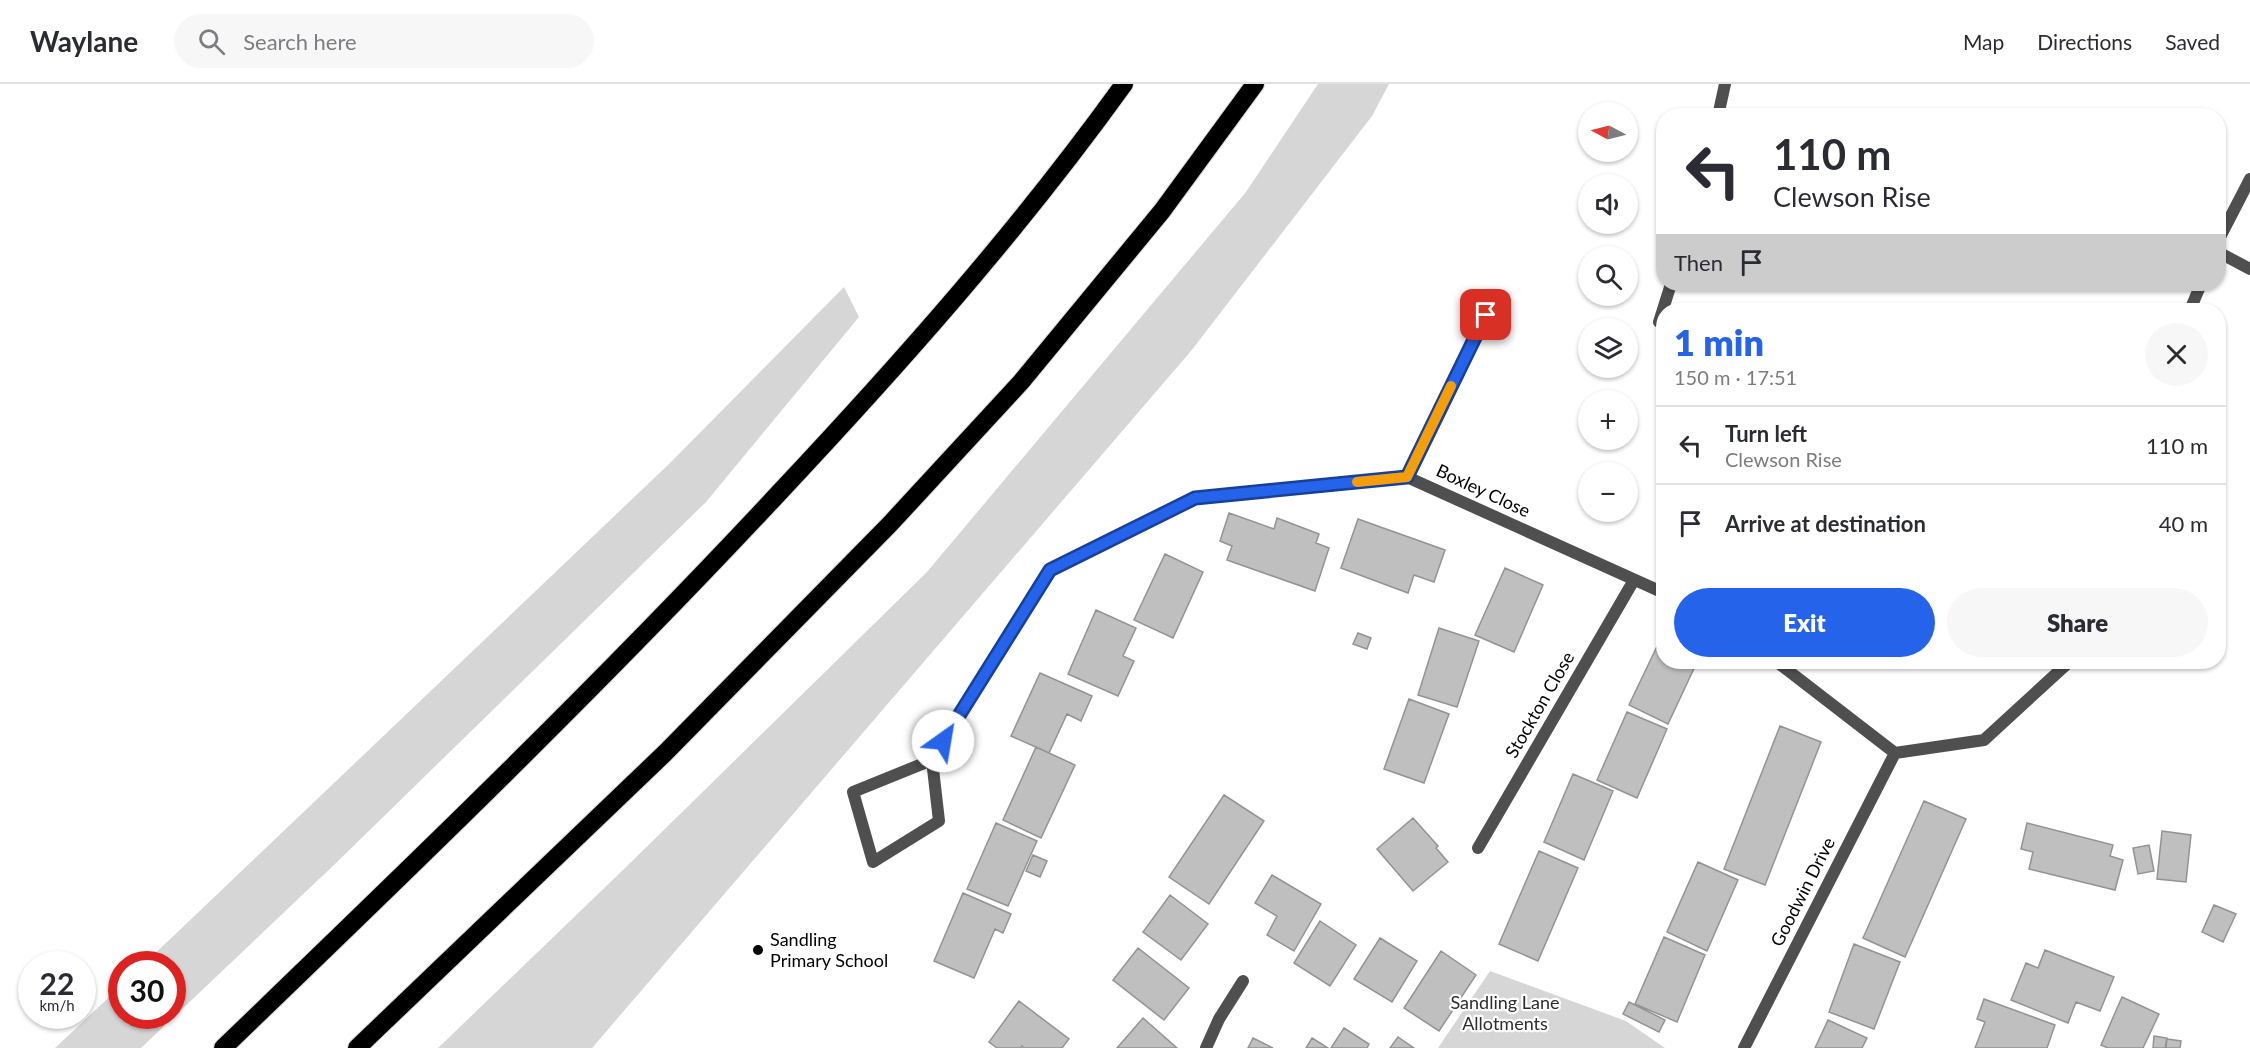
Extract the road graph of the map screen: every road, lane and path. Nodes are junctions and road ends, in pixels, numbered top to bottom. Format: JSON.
{"nodes":[{"id":1,"x":1124,"y":84,"type":"edge"},
{"id":2,"x":1255,"y":84,"type":"edge"},
{"id":3,"x":1725,"y":84,"type":"edge"},
{"id":4,"x":1720,"y":108,"type":"edge"},
{"id":5,"x":2250,"y":178,"type":"edge"},
{"id":6,"x":2226,"y":225,"type":"edge"},
{"id":7,"x":2226,"y":256,"type":"edge"},
{"id":8,"x":2250,"y":269,"type":"edge"},
{"id":9,"x":1486,"y":315,"type":"dead end"},
{"id":10,"x":1407,"y":477,"type":"junction"},
{"id":11,"x":1634,"y":580,"type":"junction"},
{"id":12,"x":1656,"y":590,"type":"edge"},
{"id":13,"x":1786,"y":669,"type":"edge"},
{"id":14,"x":2061,"y":669,"type":"edge"},
{"id":15,"x":1895,"y":753,"type":"junction"},
{"id":16,"x":932,"y":760,"type":"junction"},
{"id":17,"x":1478,"y":848,"type":"dead end"},
{"id":18,"x":1243,"y":981,"type":"dead end"},
{"id":19,"x":223,"y":1048,"type":"edge"},
{"id":20,"x":357,"y":1048,"type":"edge"},
{"id":21,"x":1206,"y":1048,"type":"edge"},
{"id":22,"x":1744,"y":1048,"type":"edge"}],
"edges":[{"from":1,"to":19,"type":"highway"},
{"from":2,"to":20,"type":"highway"},
{"from":3,"to":4,"type":"street"},
{"from":5,"to":6,"type":"street"},
{"from":7,"to":8,"type":"street"},
{"from":9,"to":10,"type":"street"},
{"from":10,"to":11,"type":"street","name":"Boxley Close"},
{"from":10,"to":16,"type":"street","name":"Boxley Close"},
{"from":11,"to":12,"type":"street","name":"Boxley Close"},
{"from":11,"to":17,"type":"street","name":"Stockton Close"},
{"from":13,"to":15,"type":"street"},
{"from":14,"to":15,"type":"street"},
{"from":15,"to":22,"type":"street","name":"Goodwin Drive"},
{"from":16,"to":16,"type":"street"},
{"from":18,"to":21,"type":"street"}]}
